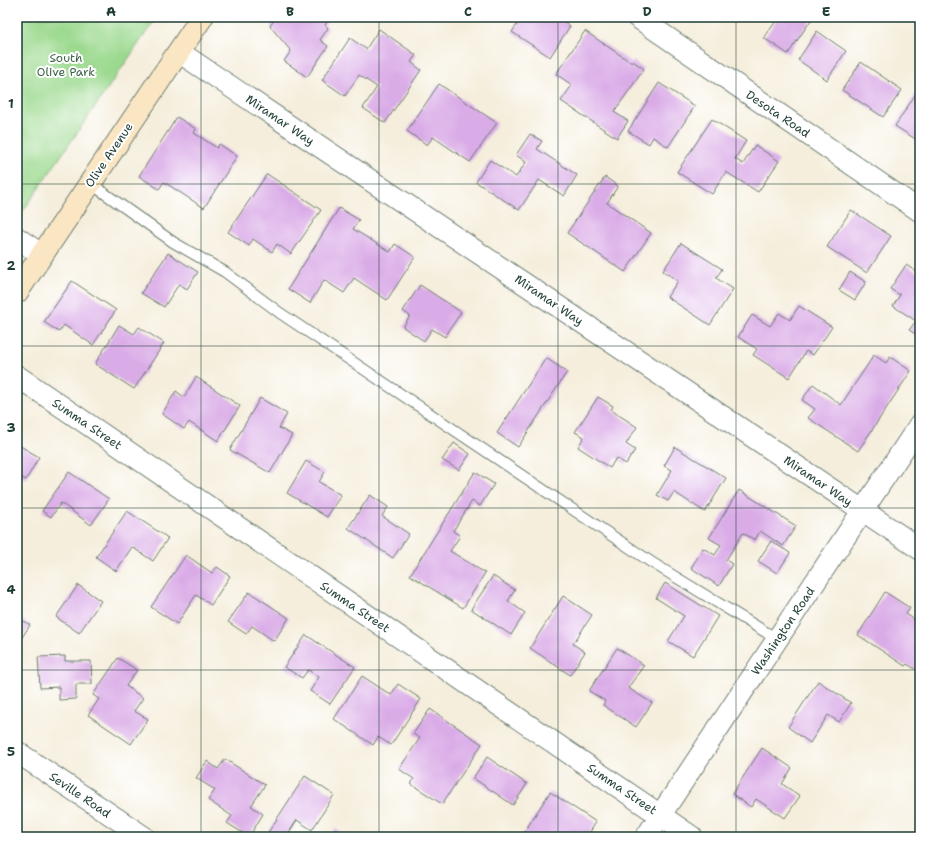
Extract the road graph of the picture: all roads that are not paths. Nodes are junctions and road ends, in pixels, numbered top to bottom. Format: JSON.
{"nodes":[{"id":1,"x":202,"y":17,"type":"edge"},
{"id":2,"x":637,"y":17,"type":"edge"},
{"id":3,"x":179,"y":52,"type":"junction"},
{"id":4,"x":90,"y":183,"type":"junction"},
{"id":5,"x":920,"y":211,"type":"edge"},
{"id":6,"x":17,"y":238,"type":"edge"},
{"id":7,"x":42,"y":255,"type":"junction"},
{"id":8,"x":17,"y":292,"type":"edge"},
{"id":9,"x":17,"y":376,"type":"edge"},
{"id":10,"x":920,"y":424,"type":"edge"},
{"id":11,"x":863,"y":510,"type":"junction"},
{"id":12,"x":920,"y":549,"type":"edge"},
{"id":13,"x":777,"y":639,"type":"junction"},
{"id":14,"x":17,"y":752,"type":"edge"},
{"id":15,"x":660,"y":815,"type":"junction"},
{"id":16,"x":144,"y":837,"type":"edge"},
{"id":17,"x":646,"y":837,"type":"edge"},
{"id":18,"x":692,"y":837,"type":"edge"}],
"edges":[{"from":1,"to":3,"type":"street","name":"Olive Avenue"},
{"from":2,"to":5,"type":"street","name":"Desota Road"},
{"from":3,"to":4,"type":"street","name":"Olive Avenue"},
{"from":3,"to":11,"type":"street","name":"Miramar Way"},
{"from":4,"to":7,"type":"street","name":"Olive Avenue"},
{"from":4,"to":13,"type":"lane"},
{"from":6,"to":7,"type":"street"},
{"from":7,"to":8,"type":"street","name":"Olive Avenue"},
{"from":9,"to":15,"type":"street","name":"Summa Street"},
{"from":10,"to":11,"type":"street","name":"Washington Road"},
{"from":11,"to":12,"type":"street","name":"Miramar Way"},
{"from":11,"to":13,"type":"street","name":"Washington Road"},
{"from":13,"to":15,"type":"street","name":"Washington Road"},
{"from":14,"to":16,"type":"street","name":"Seville Road"},
{"from":15,"to":17,"type":"street","name":"Washington Road"},
{"from":15,"to":18,"type":"street","name":"Summa Street"}]}
